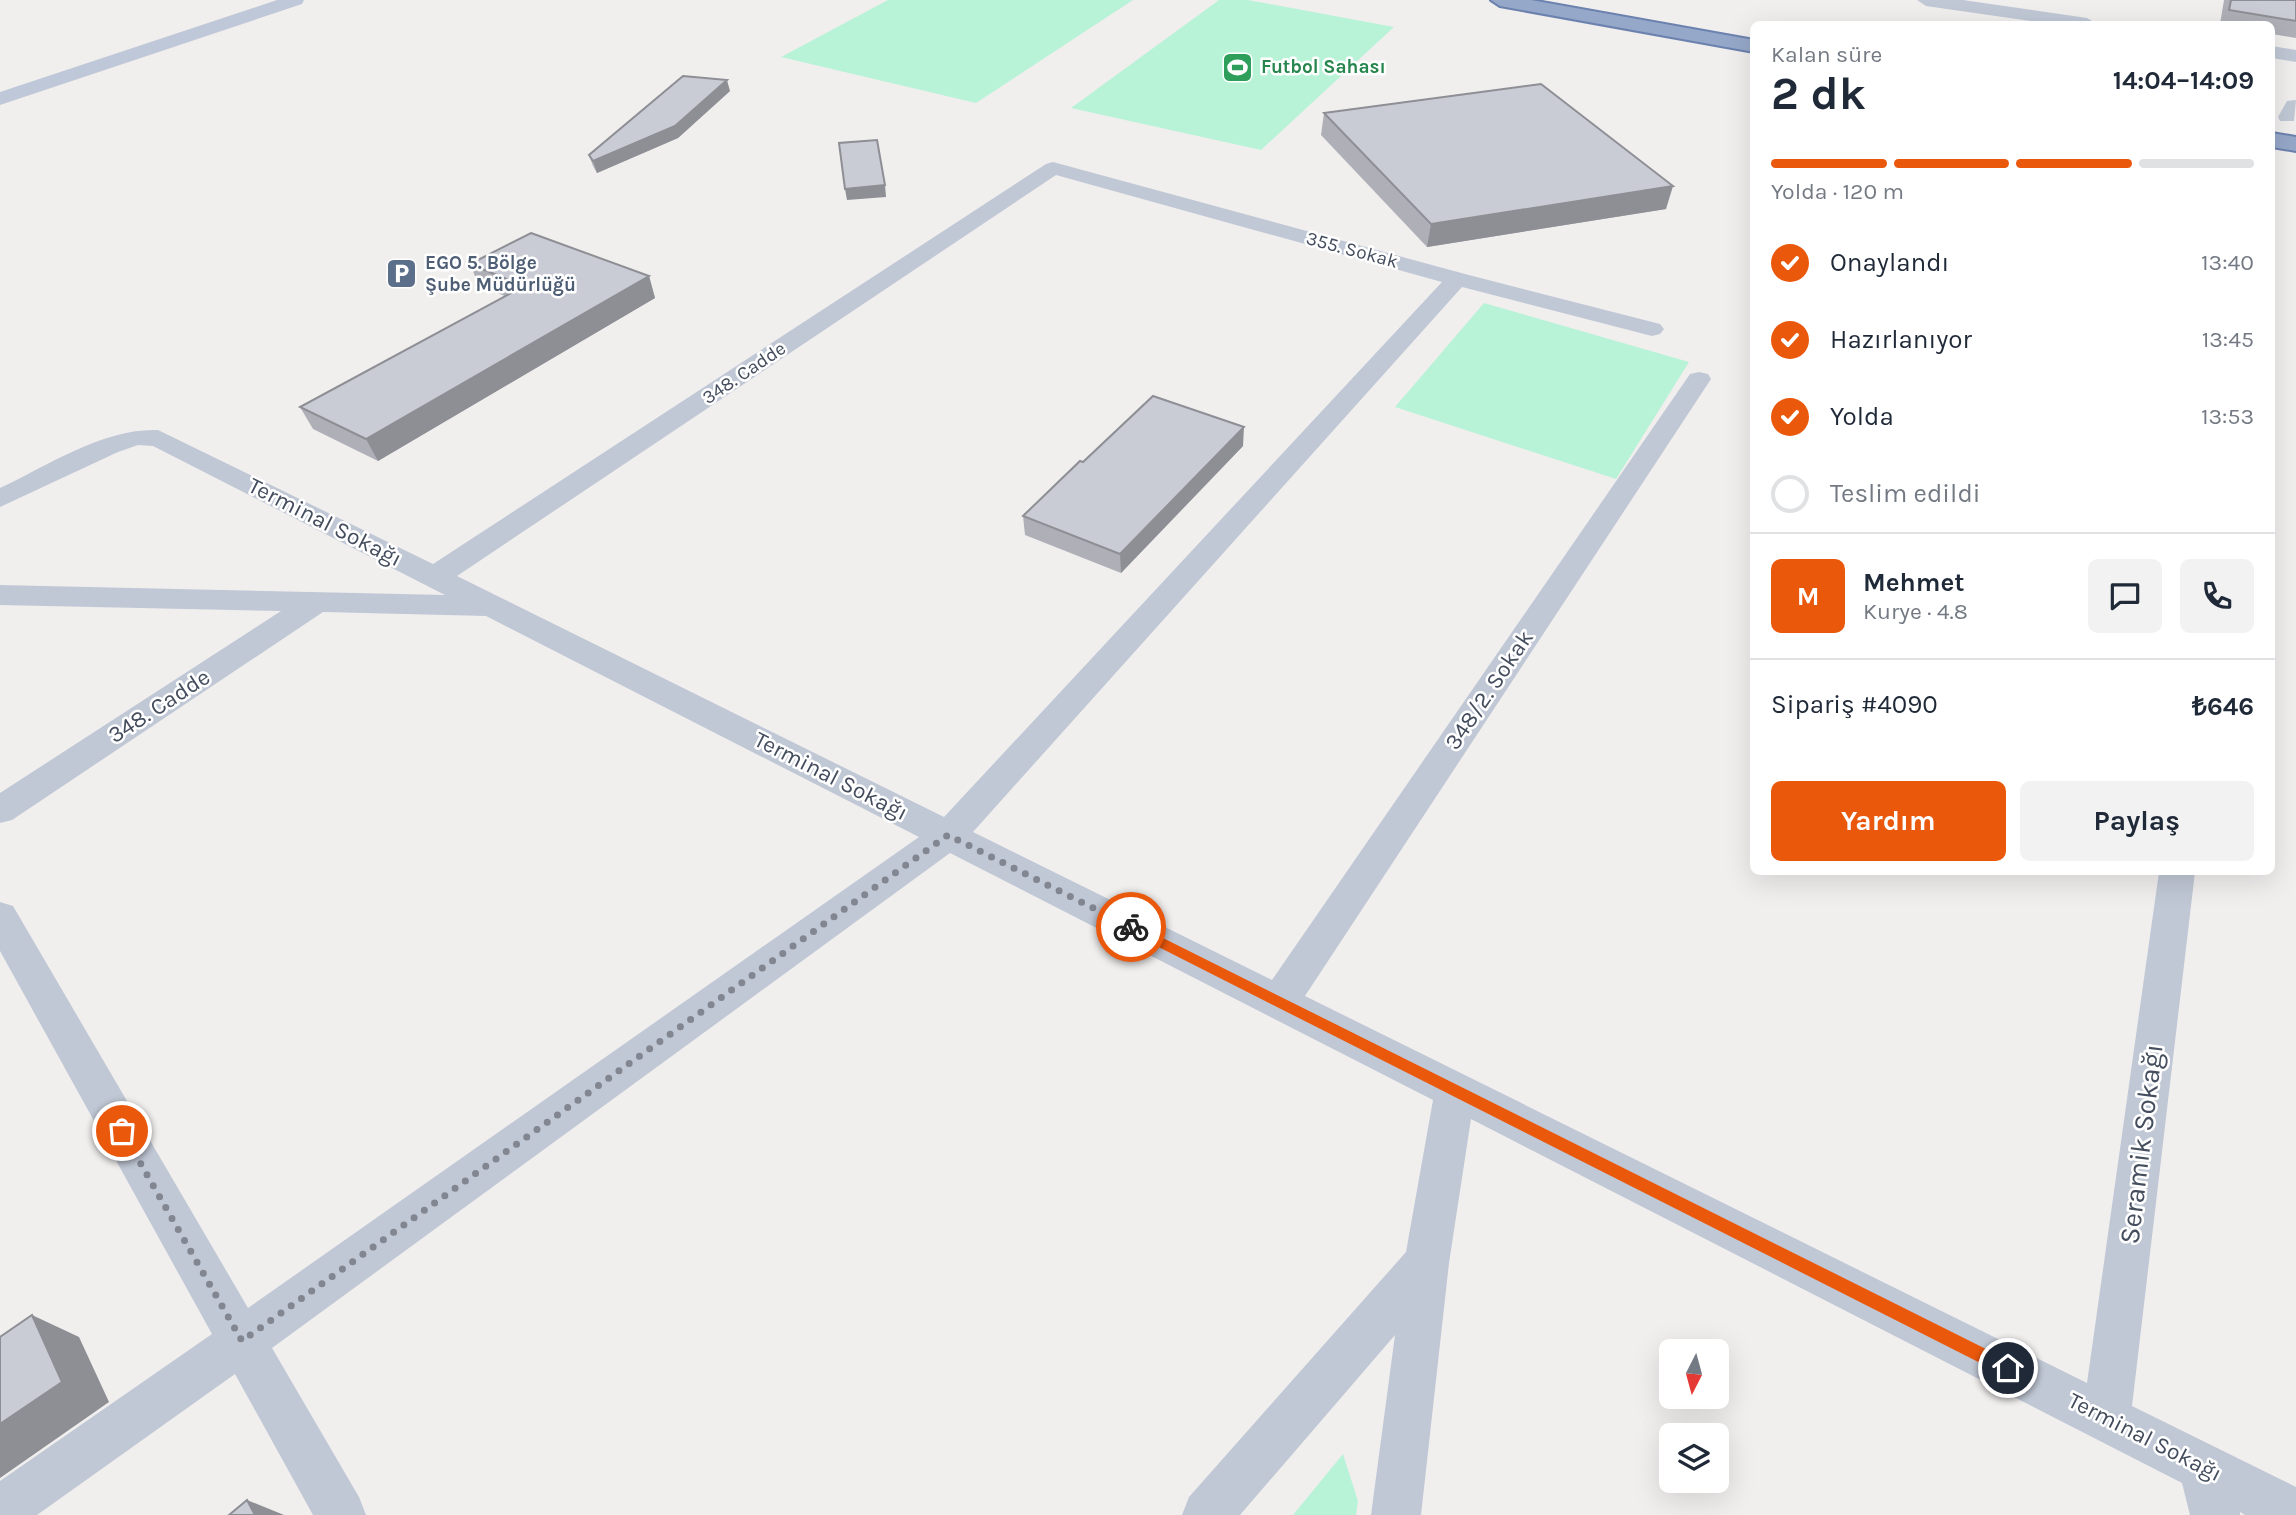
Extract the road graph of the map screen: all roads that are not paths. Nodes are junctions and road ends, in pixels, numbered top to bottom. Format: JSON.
{"nodes":[{"id":1,"x":244,"y":0,"type":"edge"},
{"id":2,"x":295,"y":0,"type":"edge"},
{"id":3,"x":1500,"y":0,"type":"edge"},
{"id":4,"x":1926,"y":0,"type":"edge"},
{"id":5,"x":2067,"y":21,"type":"edge"},
{"id":6,"x":1750,"y":45,"type":"edge"},
{"id":7,"x":2275,"y":52,"type":"edge"},
{"id":8,"x":2296,"y":56,"type":"edge"},
{"id":9,"x":0,"y":80,"type":"edge"},
{"id":10,"x":0,"y":99,"type":"edge"},
{"id":11,"x":2275,"y":140,"type":"edge"},
{"id":12,"x":2296,"y":144,"type":"edge"},
{"id":13,"x":1053,"y":168,"type":"joint"},
{"id":14,"x":1457,"y":279,"type":"junction"},
{"id":15,"x":1652,"y":329,"type":"dead end"},
{"id":16,"x":1699,"y":379,"type":"dead end"},
{"id":17,"x":0,"y":499,"type":"edge"},
{"id":18,"x":435,"y":577,"type":"junction"},
{"id":19,"x":0,"y":595,"type":"edge"},
{"id":20,"x":317,"y":602,"type":"junction"},
{"id":21,"x":492,"y":606,"type":"junction"},
{"id":22,"x":0,"y":810,"type":"edge"},
{"id":23,"x":948,"y":835,"type":"junction"},
{"id":24,"x":2177,"y":875,"type":"edge"},
{"id":25,"x":1,"y":919,"type":"edge"},
{"id":26,"x":1279,"y":1002,"type":"junction"},
{"id":27,"x":1455,"y":1090,"type":"junction"},
{"id":28,"x":1427,"y":1263,"type":"junction"},
{"id":29,"x":242,"y":1341,"type":"junction"},
{"id":30,"x":2106,"y":1417,"type":"junction"},
{"id":31,"x":2203,"y":1466,"type":"junction"},
{"id":32,"x":0,"y":1511,"type":"edge"},
{"id":33,"x":2296,"y":1514,"type":"edge"},
{"id":34,"x":341,"y":1515,"type":"edge"},
{"id":35,"x":1207,"y":1515,"type":"edge"},
{"id":36,"x":1396,"y":1515,"type":"edge"},
{"id":37,"x":2215,"y":1515,"type":"edge"}],
"edges":[{"from":1,"to":9,"type":"main road"},
{"from":2,"to":10,"type":"main road"},
{"from":3,"to":6,"type":"highway"},
{"from":4,"to":5,"type":"street"},
{"from":7,"to":8,"type":"street"},
{"from":11,"to":12,"type":"highway"},
{"from":13,"to":14,"type":"street","name":"355. Sokak"},
{"from":13,"to":18,"type":"street","name":"348. Cadde"},
{"from":14,"to":15,"type":"street","name":"355. Sokak"},
{"from":14,"to":23,"type":"street"},
{"from":16,"to":26,"type":"street","name":"348/2. Sokak"},
{"from":17,"to":18,"type":"street","name":"Terminal Sokağı"},
{"from":18,"to":21,"type":"street","name":"Terminal Sokağı"},
{"from":19,"to":20,"type":"street"},
{"from":20,"to":21,"type":"street"},
{"from":20,"to":22,"type":"street","name":"348. Cadde"},
{"from":21,"to":23,"type":"street","name":"Terminal Sokağı"},
{"from":23,"to":26,"type":"street","name":"Terminal Sokağı"},
{"from":23,"to":29,"type":"street"},
{"from":24,"to":30,"type":"street","name":"Seramik Sokağı"},
{"from":25,"to":29,"type":"street"},
{"from":26,"to":27,"type":"street","name":"Terminal Sokağı"},
{"from":27,"to":28,"type":"street"},
{"from":27,"to":30,"type":"street","name":"Terminal Sokağı"},
{"from":28,"to":35,"type":"street"},
{"from":28,"to":36,"type":"street"},
{"from":29,"to":32,"type":"street"},
{"from":29,"to":34,"type":"street"},
{"from":30,"to":31,"type":"street","name":"Terminal Sokağı"},
{"from":31,"to":33,"type":"street","name":"Terminal Sokağı"},
{"from":31,"to":37,"type":"street"}]}
